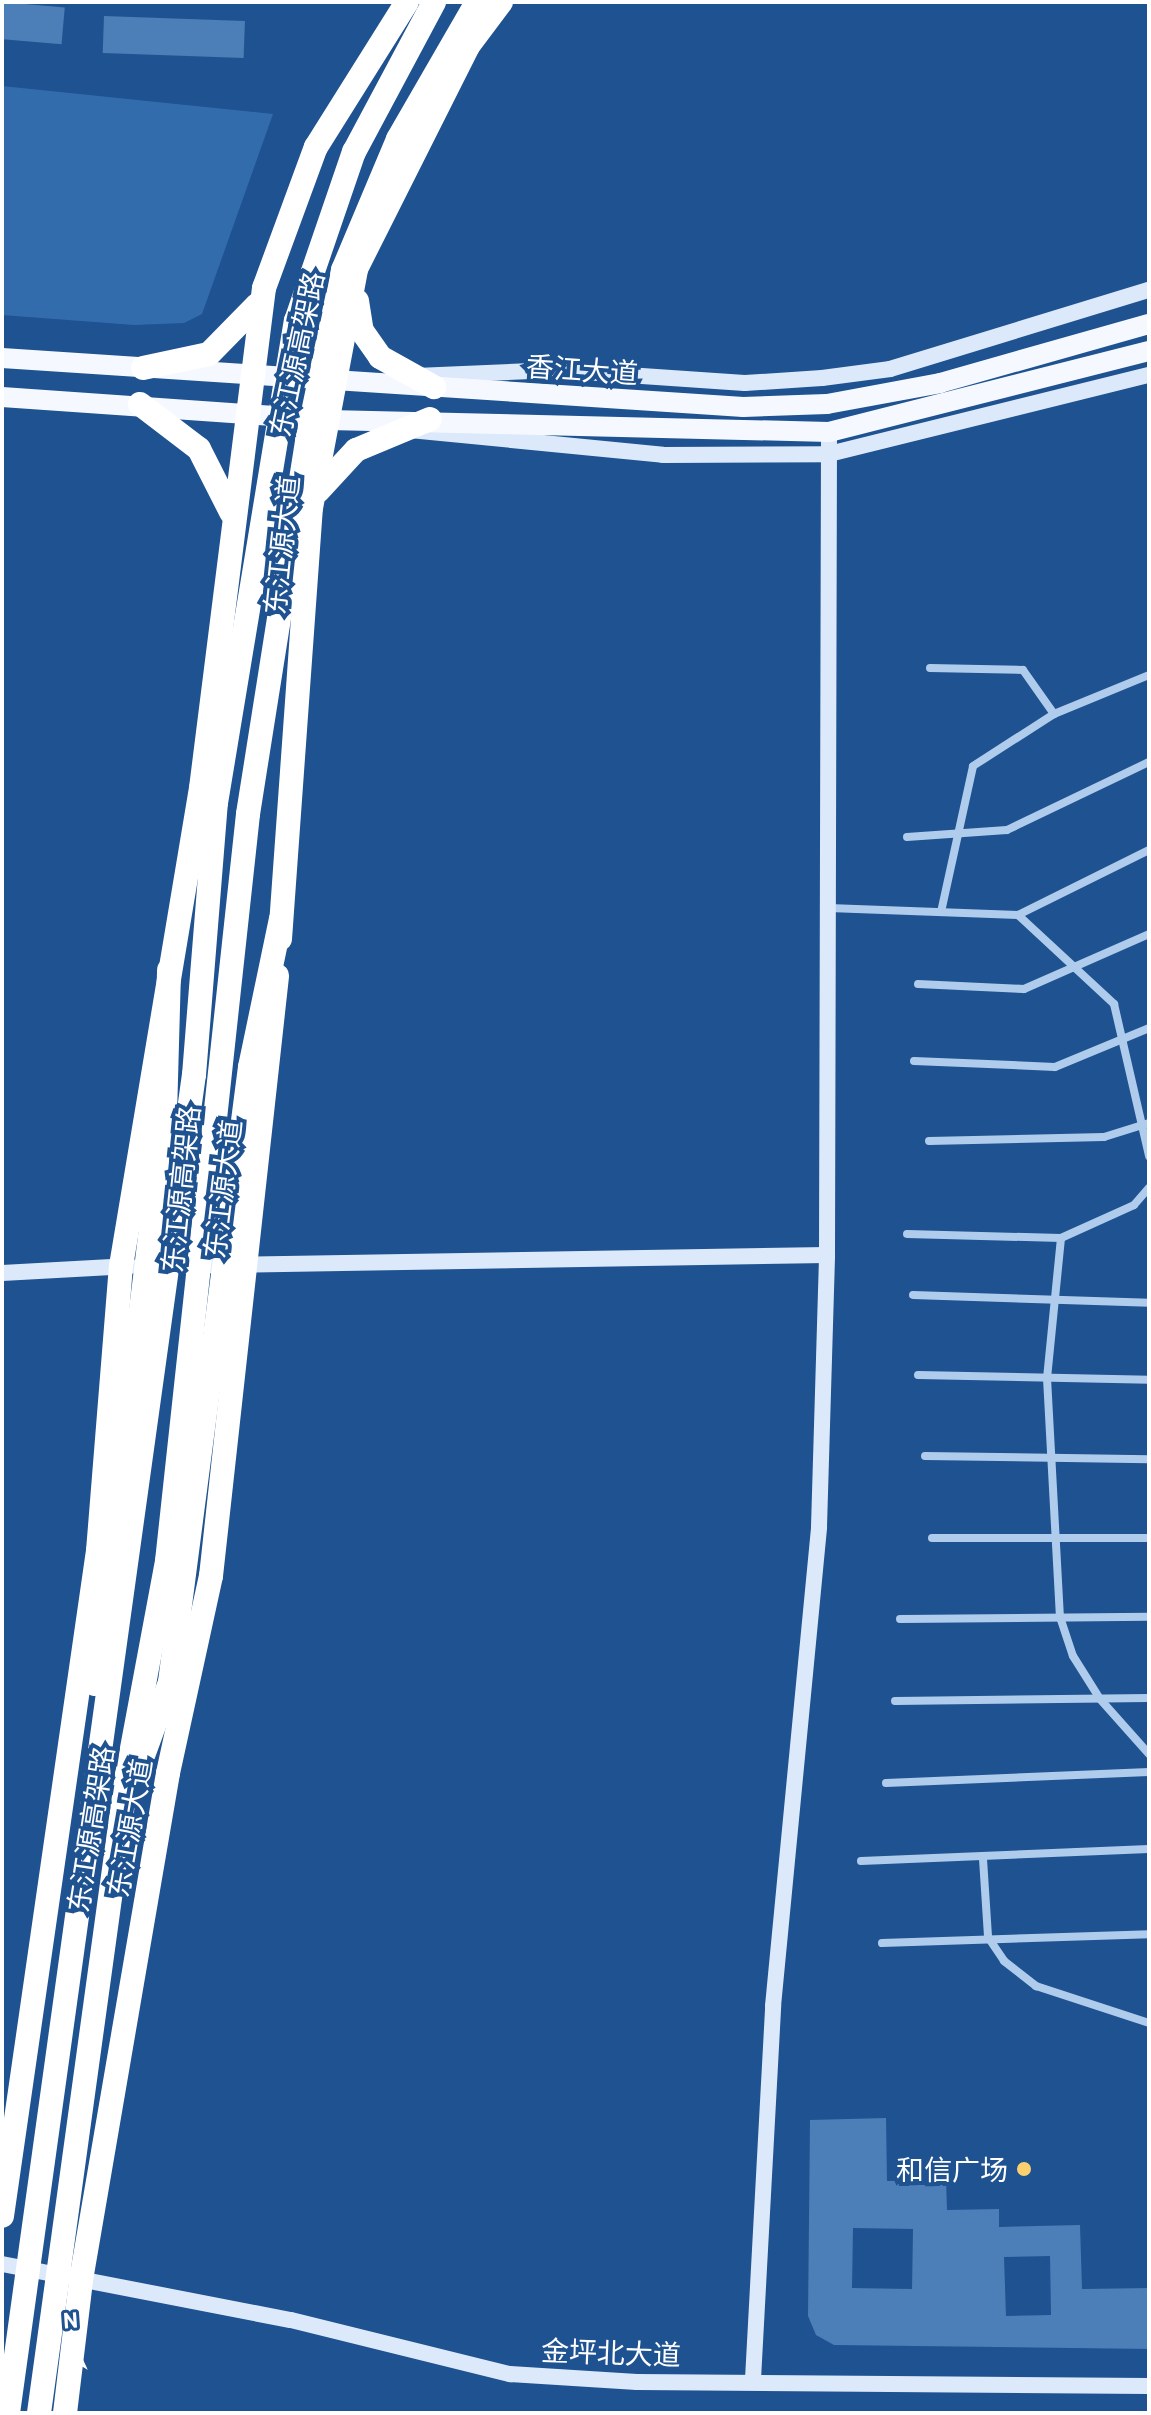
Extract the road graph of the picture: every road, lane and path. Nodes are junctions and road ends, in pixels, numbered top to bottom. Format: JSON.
{"nodes":[{"id":1,"x":407,"y":2,"type":"edge"},
{"id":2,"x":434,"y":2,"type":"edge"},
{"id":3,"x":477,"y":2,"type":"edge"},
{"id":4,"x":501,"y":2,"type":"edge"},
{"id":5,"x":356,"y":269,"type":"junction"},
{"id":6,"x":264,"y":288,"type":"junction"},
{"id":7,"x":1149,"y":290,"type":"edge"},
{"id":8,"x":1149,"y":324,"type":"edge"},
{"id":9,"x":1149,"y":351,"type":"edge"},
{"id":10,"x":2,"y":358,"type":"edge"},
{"id":11,"x":143,"y":368,"type":"junction"},
{"id":12,"x":1149,"y":375,"type":"edge"},
{"id":13,"x":248,"y":376,"type":"junction"},
{"id":14,"x":406,"y":376,"type":"junction"},
{"id":15,"x":336,"y":378,"type":"junction"},
{"id":16,"x":434,"y":387,"type":"junction"},
{"id":17,"x":2,"y":397,"type":"edge"},
{"id":18,"x":140,"y":404,"type":"junction"},
{"id":19,"x":245,"y":410,"type":"junction"},
{"id":20,"x":430,"y":419,"type":"junction"},
{"id":21,"x":329,"y":420,"type":"junction"},
{"id":22,"x":398,"y":429,"type":"junction"},
{"id":23,"x":829,"y":432,"type":"junction"},
{"id":24,"x":829,"y":454,"type":"junction"},
{"id":25,"x":311,"y":508,"type":"junction"},
{"id":26,"x":233,"y":516,"type":"junction"},
{"id":27,"x":930,"y":668,"type":"dead end"},
{"id":28,"x":1149,"y":675,"type":"edge"},
{"id":29,"x":1054,"y":714,"type":"junction"},
{"id":30,"x":1149,"y":762,"type":"edge"},
{"id":31,"x":907,"y":837,"type":"dead end"},
{"id":32,"x":960,"y":838,"type":"junction"},
{"id":33,"x":1149,"y":850,"type":"edge"},
{"id":34,"x":829,"y":908,"type":"junction"},
{"id":35,"x":941,"y":912,"type":"junction"},
{"id":36,"x":1018,"y":915,"type":"junction"},
{"id":37,"x":281,"y":919,"type":"junction"},
{"id":38,"x":1149,"y":934,"type":"edge"},
{"id":39,"x":1075,"y":969,"type":"junction"},
{"id":40,"x":169,"y":970,"type":"junction"},
{"id":41,"x":918,"y":984,"type":"dead end"},
{"id":42,"x":1149,"y":1028,"type":"edge"},
{"id":43,"x":1125,"y":1038,"type":"junction"},
{"id":44,"x":914,"y":1061,"type":"dead end"},
{"id":45,"x":1148,"y":1123,"type":"edge"},
{"id":46,"x":929,"y":1141,"type":"dead end"},
{"id":47,"x":1149,"y":1156,"type":"edge"},
{"id":48,"x":1149,"y":1192,"type":"edge"},
{"id":49,"x":907,"y":1234,"type":"dead end"},
{"id":50,"x":1061,"y":1238,"type":"junction"},
{"id":51,"x":827,"y":1255,"type":"junction"},
{"id":52,"x":242,"y":1265,"type":"junction"},
{"id":53,"x":121,"y":1266,"type":"junction"},
{"id":54,"x":2,"y":1273,"type":"edge"},
{"id":55,"x":913,"y":1295,"type":"dead end"},
{"id":56,"x":1052,"y":1300,"type":"junction"},
{"id":57,"x":1149,"y":1303,"type":"edge"},
{"id":58,"x":918,"y":1375,"type":"dead end"},
{"id":59,"x":1047,"y":1378,"type":"junction"},
{"id":60,"x":1149,"y":1380,"type":"edge"},
{"id":61,"x":925,"y":1456,"type":"dead end"},
{"id":62,"x":1048,"y":1458,"type":"junction"},
{"id":63,"x":1149,"y":1459,"type":"edge"},
{"id":64,"x":932,"y":1538,"type":"dead end"},
{"id":65,"x":1056,"y":1538,"type":"junction"},
{"id":66,"x":1149,"y":1538,"type":"edge"},
{"id":67,"x":1060,"y":1617,"type":"junction"},
{"id":68,"x":1149,"y":1617,"type":"edge"},
{"id":69,"x":900,"y":1619,"type":"dead end"},
{"id":70,"x":1149,"y":1698,"type":"edge"},
{"id":71,"x":1100,"y":1699,"type":"junction"},
{"id":72,"x":895,"y":1701,"type":"dead end"},
{"id":73,"x":1149,"y":1754,"type":"edge"},
{"id":74,"x":1149,"y":1772,"type":"edge"},
{"id":75,"x":886,"y":1783,"type":"dead end"},
{"id":76,"x":91,"y":1784,"type":"junction"},
{"id":77,"x":121,"y":1816,"type":"junction"},
{"id":78,"x":1149,"y":1849,"type":"edge"},
{"id":79,"x":983,"y":1859,"type":"junction"},
{"id":80,"x":861,"y":1861,"type":"dead end"},
{"id":81,"x":1149,"y":1934,"type":"edge"},
{"id":82,"x":988,"y":1937,"type":"junction"},
{"id":83,"x":882,"y":1943,"type":"dead end"},
{"id":84,"x":1149,"y":2023,"type":"edge"},
{"id":85,"x":2,"y":2216,"type":"edge"},
{"id":86,"x":2,"y":2264,"type":"edge"},
{"id":87,"x":81,"y":2280,"type":"junction"},
{"id":88,"x":753,"y":2379,"type":"junction"},
{"id":89,"x":1149,"y":2386,"type":"edge"},
{"id":90,"x":8,"y":2413,"type":"edge"},
{"id":91,"x":39,"y":2413,"type":"edge"},
{"id":92,"x":65,"y":2413,"type":"edge"}],
"edges":[{"from":1,"to":6,"type":"highway","name":"东江源大道"},
{"from":2,"to":76,"type":"highway","name":"东江源高架路","bridge":true},
{"from":3,"to":77,"type":"highway","name":"东江源高架路","bridge":true},
{"from":4,"to":5,"type":"highway","name":"东江源大道"},
{"from":5,"to":14,"type":"highway"},
{"from":5,"to":15,"type":"highway","name":"东江源大道"},
{"from":6,"to":11,"type":"highway"},
{"from":6,"to":13,"type":"highway","name":"东江源大道"},
{"from":7,"to":14,"type":"street"},
{"from":8,"to":16,"type":"main road","name":"香江大道"},
{"from":9,"to":23,"type":"main road"},
{"from":10,"to":11,"type":"main road","name":"香江大道"},
{"from":11,"to":13,"type":"main road","name":"香江大道"},
{"from":12,"to":24,"type":"street"},
{"from":13,"to":15,"type":"main road","name":"香江大道"},
{"from":13,"to":19,"type":"highway","name":"东江源大道"},
{"from":14,"to":15,"type":"street"},
{"from":14,"to":16,"type":"highway"},
{"from":15,"to":16,"type":"main road","name":"香江大道"},
{"from":15,"to":21,"type":"highway","name":"东江源大道"},
{"from":17,"to":18,"type":"main road"},
{"from":18,"to":19,"type":"main road"},
{"from":18,"to":26,"type":"highway"},
{"from":19,"to":21,"type":"main road"},
{"from":19,"to":26,"type":"highway","name":"东江源大道"},
{"from":20,"to":21,"type":"main road"},
{"from":20,"to":22,"type":"highway"},
{"from":20,"to":23,"type":"main road"},
{"from":21,"to":22,"type":"street"},
{"from":21,"to":25,"type":"highway","name":"东江源大道"},
{"from":22,"to":24,"type":"street"},
{"from":22,"to":25,"type":"highway"},
{"from":23,"to":24,"type":"street"},
{"from":24,"to":34,"type":"street"},
{"from":25,"to":37,"type":"highway","name":"东江源大道"},
{"from":26,"to":40,"type":"highway","name":"东江源大道"},
{"from":27,"to":29,"type":"street"},
{"from":28,"to":29,"type":"street"},
{"from":29,"to":32,"type":"street"},
{"from":30,"to":32,"type":"street"},
{"from":31,"to":32,"type":"street"},
{"from":32,"to":35,"type":"street"},
{"from":33,"to":36,"type":"street"},
{"from":34,"to":35,"type":"street"},
{"from":34,"to":51,"type":"street"},
{"from":35,"to":36,"type":"street"},
{"from":36,"to":39,"type":"street"},
{"from":37,"to":52,"type":"highway","name":"东江源大道"},
{"from":37,"to":77,"type":"highway","bridge":true},
{"from":38,"to":39,"type":"street"},
{"from":39,"to":41,"type":"street"},
{"from":39,"to":43,"type":"street"},
{"from":40,"to":53,"type":"highway","name":"东江源大道"},
{"from":40,"to":76,"type":"highway","bridge":true},
{"from":42,"to":43,"type":"street"},
{"from":43,"to":44,"type":"street"},
{"from":43,"to":45,"type":"street"},
{"from":45,"to":46,"type":"street"},
{"from":45,"to":47,"type":"street"},
{"from":48,"to":50,"type":"street"},
{"from":49,"to":50,"type":"street"},
{"from":50,"to":56,"type":"street"},
{"from":51,"to":52,"type":"street"},
{"from":51,"to":88,"type":"street"},
{"from":52,"to":53,"type":"street"},
{"from":52,"to":87,"type":"highway","name":"东江源大道"},
{"from":53,"to":54,"type":"street"},
{"from":53,"to":85,"type":"highway","name":"东江源大道"},
{"from":55,"to":56,"type":"street"},
{"from":56,"to":57,"type":"street"},
{"from":56,"to":59,"type":"street"},
{"from":58,"to":59,"type":"street"},
{"from":59,"to":60,"type":"street"},
{"from":59,"to":62,"type":"street"},
{"from":61,"to":62,"type":"street"},
{"from":62,"to":63,"type":"street"},
{"from":62,"to":65,"type":"street"},
{"from":64,"to":65,"type":"street"},
{"from":65,"to":66,"type":"street"},
{"from":65,"to":67,"type":"street"},
{"from":67,"to":68,"type":"street"},
{"from":67,"to":69,"type":"street"},
{"from":67,"to":71,"type":"street"},
{"from":70,"to":71,"type":"street"},
{"from":71,"to":72,"type":"street"},
{"from":71,"to":73,"type":"street"},
{"from":74,"to":75,"type":"street"},
{"from":76,"to":90,"type":"highway","name":"东江源高架路","bridge":true},
{"from":77,"to":91,"type":"highway","name":"东江源高架路","bridge":true},
{"from":78,"to":79,"type":"street"},
{"from":79,"to":80,"type":"street"},
{"from":79,"to":82,"type":"street"},
{"from":81,"to":82,"type":"street"},
{"from":82,"to":83,"type":"street"},
{"from":82,"to":84,"type":"street"},
{"from":86,"to":87,"type":"street","name":"金坪北大道"},
{"from":87,"to":88,"type":"street","name":"金坪北大道"},
{"from":87,"to":92,"type":"highway","name":"东江源大道"},
{"from":88,"to":89,"type":"street","name":"金坪北大道"}]}
